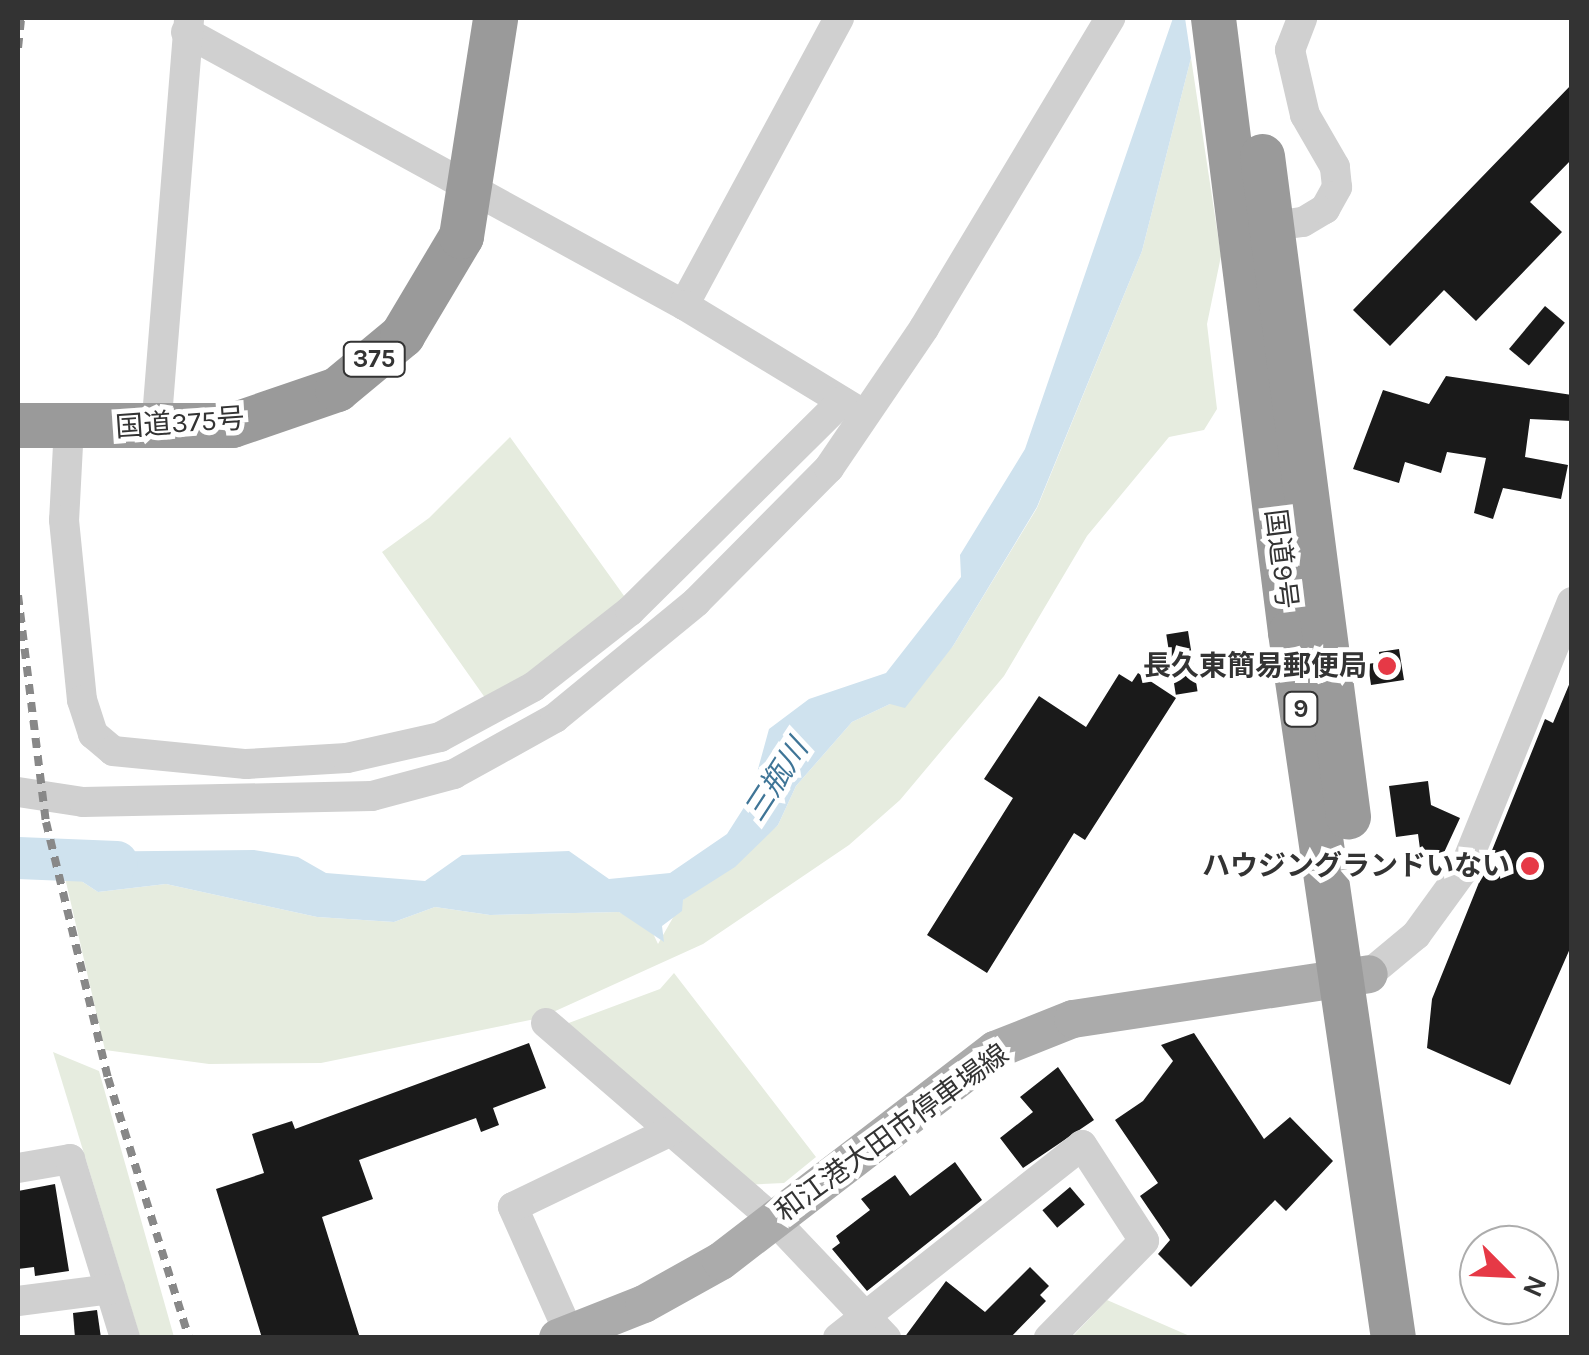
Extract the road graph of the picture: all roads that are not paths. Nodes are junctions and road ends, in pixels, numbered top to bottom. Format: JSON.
{"nodes":[{"id":1,"x":495,"y":18,"type":"edge"},
{"id":2,"x":839,"y":18,"type":"edge"},
{"id":3,"x":1110,"y":18,"type":"edge"},
{"id":4,"x":1213,"y":18,"type":"edge"},
{"id":5,"x":1244,"y":18,"type":"edge"},
{"id":6,"x":1302,"y":18,"type":"edge"},
{"id":7,"x":188,"y":25,"type":"edge"},
{"id":8,"x":472,"y":190,"type":"junction"},
{"id":9,"x":1256,"y":216,"type":"junction"},
{"id":10,"x":684,"y":305,"type":"junction"},
{"id":11,"x":854,"y":408,"type":"junction"},
{"id":12,"x":18,"y":425,"type":"edge"},
{"id":13,"x":69,"y":426,"type":"junction"},
{"id":14,"x":156,"y":430,"type":"junction"},
{"id":15,"x":1571,"y":605,"type":"edge"},
{"id":16,"x":18,"y":792,"type":"edge"},
{"id":17,"x":1356,"y":976,"type":"junction"},
{"id":18,"x":546,"y":1023,"type":"dead end"},
{"id":19,"x":671,"y":1131,"type":"junction"},
{"id":20,"x":18,"y":1168,"type":"edge"},
{"id":21,"x":774,"y":1220,"type":"junction"},
{"id":22,"x":110,"y":1289,"type":"junction"},
{"id":23,"x":18,"y":1301,"type":"edge"},
{"id":24,"x":876,"y":1327,"type":"edge"},
{"id":25,"x":563,"y":1335,"type":"edge"},
{"id":26,"x":125,"y":1338,"type":"edge"},
{"id":27,"x":838,"y":1338,"type":"edge"},
{"id":28,"x":1049,"y":1338,"type":"edge"},
{"id":29,"x":1393,"y":1338,"type":"edge"},
{"id":30,"x":1424,"y":1338,"type":"edge"}],
"edges":[{"from":1,"to":8,"type":"highway","name":"国道375号","number":"375"},
{"from":2,"to":10,"type":"street"},
{"from":3,"to":11,"type":"street"},
{"from":4,"to":9,"type":"highway","name":"国道9号","number":"9"},
{"from":5,"to":9,"type":"highway","name":"国道9号","number":"9"},
{"from":6,"to":9,"type":"street"},
{"from":7,"to":8,"type":"street"},
{"from":7,"to":14,"type":"street"},
{"from":8,"to":10,"type":"street"},
{"from":8,"to":14,"type":"highway","name":"国道375号","number":"375"},
{"from":9,"to":17,"type":"highway","name":"国道9号","number":"9"},
{"from":10,"to":11,"type":"street"},
{"from":11,"to":13,"type":"street"},
{"from":11,"to":16,"type":"street"},
{"from":12,"to":13,"type":"highway","name":"国道375号","number":"375"},
{"from":13,"to":14,"type":"highway","name":"国道375号","number":"375"},
{"from":15,"to":17,"type":"street"},
{"from":17,"to":21,"type":"main road","name":"和江港大田市停車場線"},
{"from":17,"to":29,"type":"highway","name":"国道9号","number":"9"},
{"from":17,"to":30,"type":"highway","name":"国道9号","number":"9"},
{"from":18,"to":19,"type":"street"},
{"from":19,"to":21,"type":"street"},
{"from":19,"to":25,"type":"street"},
{"from":20,"to":22,"type":"street"},
{"from":21,"to":24,"type":"street"},
{"from":21,"to":25,"type":"main road","name":"和江港大田市停車場線"},
{"from":22,"to":23,"type":"street"},
{"from":22,"to":26,"type":"street"},
{"from":24,"to":27,"type":"street"},
{"from":24,"to":28,"type":"street"}]}
